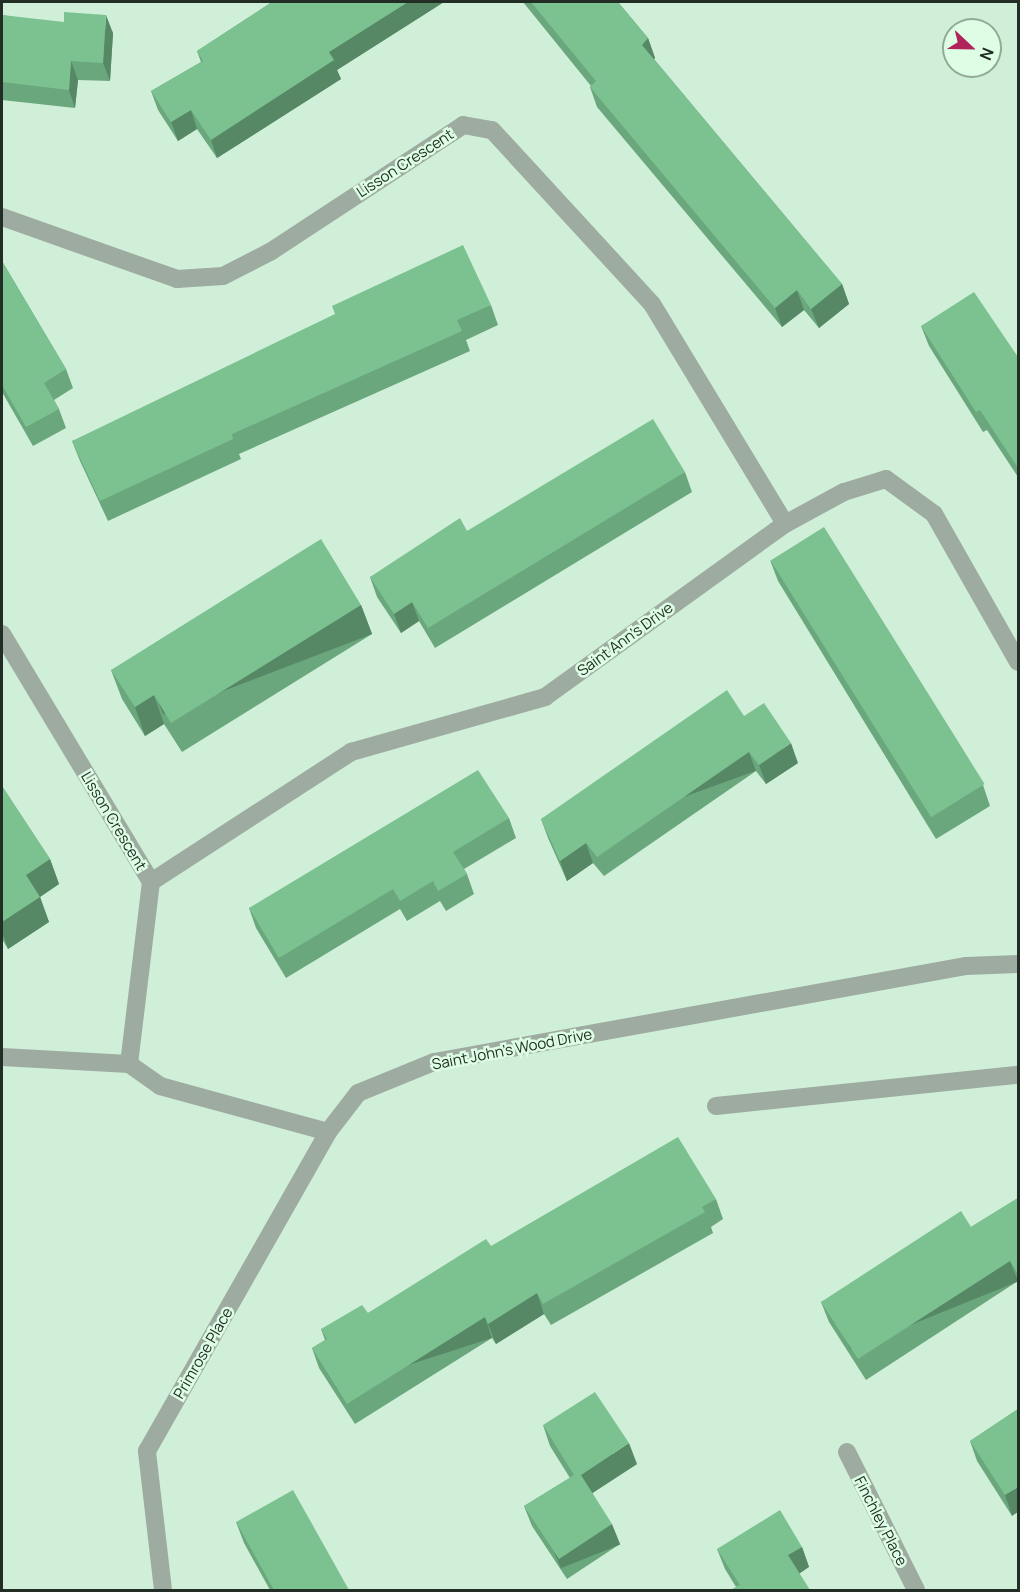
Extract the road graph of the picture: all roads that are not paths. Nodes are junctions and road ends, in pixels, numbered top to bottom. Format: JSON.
{"nodes":[{"id":1,"x":2,"y":217,"type":"edge"},
{"id":2,"x":785,"y":524,"type":"junction"},
{"id":3,"x":2,"y":634,"type":"edge"},
{"id":4,"x":1018,"y":662,"type":"edge"},
{"id":5,"x":151,"y":882,"type":"junction"},
{"id":6,"x":1018,"y":964,"type":"edge"},
{"id":7,"x":2,"y":1057,"type":"edge"},
{"id":8,"x":129,"y":1064,"type":"junction"},
{"id":9,"x":1018,"y":1075,"type":"edge"},
{"id":10,"x":716,"y":1106,"type":"dead end"},
{"id":11,"x":328,"y":1132,"type":"junction"},
{"id":12,"x":846,"y":1452,"type":"dead end"},
{"id":13,"x":163,"y":1590,"type":"edge"},
{"id":14,"x":916,"y":1590,"type":"edge"}],
"edges":[{"from":1,"to":2,"type":"street","name":"Lisson Crescent"},
{"from":2,"to":4,"type":"street","name":"Saint Ann's Drive"},
{"from":2,"to":5,"type":"street","name":"Saint Ann's Drive"},
{"from":3,"to":5,"type":"street","name":"Lisson Crescent"},
{"from":5,"to":8,"type":"street","name":"Lisson Crescent"},
{"from":6,"to":11,"type":"street","name":"Saint John's Wood Drive"},
{"from":7,"to":8,"type":"street"},
{"from":8,"to":11,"type":"street"},
{"from":9,"to":10,"type":"street"},
{"from":11,"to":13,"type":"street","name":"Primrose Place"},
{"from":12,"to":14,"type":"street","name":"Finchley Place"}]}
